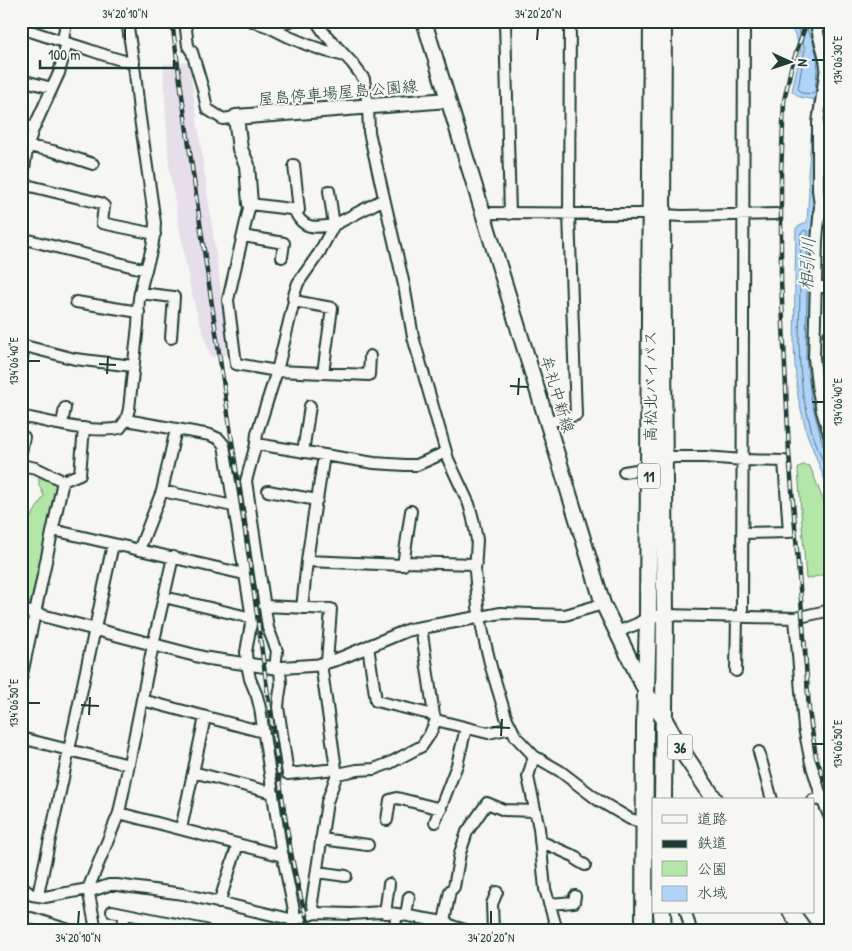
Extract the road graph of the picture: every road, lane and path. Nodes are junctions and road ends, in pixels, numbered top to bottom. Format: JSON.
{"nodes":[{"id":1,"x":66,"y":21,"type":"edge"},
{"id":2,"x":127,"y":21,"type":"edge"},
{"id":3,"x":185,"y":21,"type":"edge"},
{"id":4,"x":252,"y":21,"type":"edge"},
{"id":5,"x":290,"y":21,"type":"edge"},
{"id":6,"x":316,"y":21,"type":"edge"},
{"id":7,"x":424,"y":21,"type":"edge"},
{"id":8,"x":505,"y":21,"type":"edge"},
{"id":9,"x":570,"y":21,"type":"edge"},
{"id":10,"x":652,"y":21,"type":"edge"},
{"id":11,"x":664,"y":21,"type":"edge"},
{"id":12,"x":744,"y":21,"type":"edge"},
{"id":13,"x":816,"y":21,"type":"edge"},
{"id":14,"x":269,"y":27,"type":"junction"},
{"id":15,"x":21,"y":28,"type":"edge"},
{"id":16,"x":65,"y":42,"type":"junction"},
{"id":17,"x":827,"y":49,"type":"edge"},
{"id":18,"x":346,"y":56,"type":"junction"},
{"id":19,"x":134,"y":63,"type":"junction"},
{"id":20,"x":828,"y":74,"type":"edge"},
{"id":21,"x":21,"y":80,"type":"edge"},
{"id":22,"x":52,"y":88,"type":"junction"},
{"id":23,"x":448,"y":100,"type":"junction"},
{"id":24,"x":368,"y":107,"type":"junction"},
{"id":25,"x":236,"y":117,"type":"junction"},
{"id":26,"x":21,"y":125,"type":"edge"},
{"id":27,"x":34,"y":128,"type":"junction"},
{"id":28,"x":28,"y":146,"type":"junction"},
{"id":29,"x":93,"y":164,"type":"dead end"},
{"id":30,"x":294,"y":165,"type":"dead end"},
{"id":31,"x":22,"y":170,"type":"edge"},
{"id":32,"x":22,"y":184,"type":"edge"},
{"id":33,"x":21,"y":188,"type":"edge"},
{"id":34,"x":329,"y":191,"type":"dead end"},
{"id":35,"x":384,"y":199,"type":"junction"},
{"id":36,"x":250,"y":204,"type":"junction"},
{"id":37,"x":294,"y":209,"type":"junction"},
{"id":38,"x":819,"y":212,"type":"junction"},
{"id":39,"x":484,"y":213,"type":"junction"},
{"id":40,"x":510,"y":214,"type":"junction"},
{"id":41,"x":569,"y":214,"type":"junction"},
{"id":42,"x":744,"y":214,"type":"junction"},
{"id":43,"x":776,"y":214,"type":"dead end"},
{"id":44,"x":656,"y":215,"type":"junction"},
{"id":45,"x":831,"y":215,"type":"edge"},
{"id":46,"x":334,"y":225,"type":"junction"},
{"id":47,"x":155,"y":234,"type":"junction"},
{"id":48,"x":243,"y":236,"type":"junction"},
{"id":49,"x":21,"y":238,"type":"edge"},
{"id":50,"x":282,"y":257,"type":"dead end"},
{"id":51,"x":146,"y":270,"type":"junction"},
{"id":52,"x":816,"y":286,"type":"junction"},
{"id":53,"x":831,"y":288,"type":"edge"},
{"id":54,"x":140,"y":294,"type":"junction"},
{"id":55,"x":294,"y":301,"type":"junction"},
{"id":56,"x":76,"y":302,"type":"dead end"},
{"id":57,"x":138,"y":312,"type":"junction"},
{"id":58,"x":171,"y":338,"type":"dead end"},
{"id":59,"x":23,"y":346,"type":"edge"},
{"id":60,"x":370,"y":356,"type":"dead end"},
{"id":61,"x":21,"y":361,"type":"edge"},
{"id":62,"x":133,"y":366,"type":"junction"},
{"id":63,"x":277,"y":371,"type":"junction"},
{"id":64,"x":323,"y":373,"type":"junction"},
{"id":65,"x":310,"y":406,"type":"dead end"},
{"id":66,"x":65,"y":408,"type":"dead end"},
{"id":67,"x":22,"y":419,"type":"edge"},
{"id":68,"x":126,"y":420,"type":"junction"},
{"id":69,"x":548,"y":422,"type":"junction"},
{"id":70,"x":62,"y":424,"type":"junction"},
{"id":71,"x":84,"y":428,"type":"junction"},
{"id":72,"x":176,"y":429,"type":"junction"},
{"id":73,"x":21,"y":437,"type":"edge"},
{"id":74,"x":831,"y":441,"type":"edge"},
{"id":75,"x":256,"y":444,"type":"junction"},
{"id":76,"x":21,"y":452,"type":"edge"},
{"id":77,"x":303,"y":452,"type":"junction"},
{"id":78,"x":446,"y":452,"type":"junction"},
{"id":79,"x":324,"y":455,"type":"junction"},
{"id":80,"x":664,"y":459,"type":"junction"},
{"id":81,"x":743,"y":460,"type":"junction"},
{"id":82,"x":21,"y":465,"type":"edge"},
{"id":83,"x":649,"y":468,"type":"junction"},
{"id":84,"x":624,"y":472,"type":"dead end"},
{"id":85,"x":63,"y":481,"type":"junction"},
{"id":86,"x":162,"y":491,"type":"junction"},
{"id":87,"x":268,"y":491,"type":"dead end"},
{"id":88,"x":316,"y":500,"type":"junction"},
{"id":89,"x":233,"y":506,"type":"junction"},
{"id":90,"x":411,"y":511,"type":"dead end"},
{"id":91,"x":53,"y":530,"type":"junction"},
{"id":92,"x":742,"y":533,"type":"junction"},
{"id":93,"x":113,"y":544,"type":"junction"},
{"id":94,"x":139,"y":550,"type":"junction"},
{"id":95,"x":174,"y":558,"type":"junction"},
{"id":96,"x":307,"y":561,"type":"junction"},
{"id":97,"x":404,"y":562,"type":"junction"},
{"id":98,"x":476,"y":564,"type":"junction"},
{"id":99,"x":244,"y":574,"type":"junction"},
{"id":100,"x":164,"y":597,"type":"junction"},
{"id":101,"x":604,"y":604,"type":"junction"},
{"id":102,"x":264,"y":606,"type":"junction"},
{"id":103,"x":302,"y":608,"type":"junction"},
{"id":104,"x":21,"y":610,"type":"edge"},
{"id":105,"x":831,"y":610,"type":"edge"},
{"id":106,"x":35,"y":614,"type":"junction"},
{"id":107,"x":665,"y":615,"type":"junction"},
{"id":108,"x":480,"y":617,"type":"junction"},
{"id":109,"x":648,"y":617,"type":"junction"},
{"id":110,"x":740,"y":617,"type":"junction"},
{"id":111,"x":252,"y":618,"type":"junction"},
{"id":112,"x":795,"y":618,"type":"junction"},
{"id":113,"x":421,"y":628,"type":"junction"},
{"id":114,"x":95,"y":630,"type":"junction"},
{"id":115,"x":617,"y":632,"type":"junction"},
{"id":116,"x":154,"y":645,"type":"junction"},
{"id":117,"x":368,"y":646,"type":"junction"},
{"id":118,"x":324,"y":663,"type":"junction"},
{"id":119,"x":247,"y":664,"type":"junction"},
{"id":120,"x":277,"y":668,"type":"junction"},
{"id":121,"x":736,"y":671,"type":"dead end"},
{"id":122,"x":21,"y":679,"type":"edge"},
{"id":123,"x":646,"y":693,"type":"junction"},
{"id":124,"x":142,"y":700,"type":"junction"},
{"id":125,"x":205,"y":717,"type":"junction"},
{"id":126,"x":435,"y":718,"type":"junction"},
{"id":127,"x":664,"y":719,"type":"junction"},
{"id":128,"x":466,"y":728,"type":"junction"},
{"id":129,"x":511,"y":728,"type":"junction"},
{"id":130,"x":263,"y":732,"type":"junction"},
{"id":131,"x":21,"y":738,"type":"edge"},
{"id":132,"x":69,"y":750,"type":"junction"},
{"id":133,"x":759,"y":752,"type":"dead end"},
{"id":134,"x":534,"y":756,"type":"junction"},
{"id":135,"x":129,"y":765,"type":"junction"},
{"id":136,"x":337,"y":771,"type":"junction"},
{"id":137,"x":193,"y":772,"type":"junction"},
{"id":138,"x":273,"y":793,"type":"junction"},
{"id":139,"x":663,"y":798,"type":"edge"},
{"id":140,"x":714,"y":798,"type":"edge"},
{"id":141,"x":771,"y":798,"type":"edge"},
{"id":142,"x":818,"y":799,"type":"edge"},
{"id":143,"x":440,"y":809,"type":"junction"},
{"id":144,"x":535,"y":811,"type":"junction"},
{"id":145,"x":119,"y":813,"type":"junction"},
{"id":146,"x":387,"y":820,"type":"dead end"},
{"id":147,"x":831,"y":820,"type":"edge"},
{"id":148,"x":435,"y":822,"type":"dead end"},
{"id":149,"x":649,"y":824,"type":"edge"},
{"id":150,"x":181,"y":829,"type":"junction"},
{"id":151,"x":321,"y":839,"type":"junction"},
{"id":152,"x":540,"y":841,"type":"junction"},
{"id":153,"x":238,"y":844,"type":"junction"},
{"id":154,"x":368,"y":845,"type":"dead end"},
{"id":155,"x":283,"y":856,"type":"junction"},
{"id":156,"x":585,"y":865,"type":"dead end"},
{"id":157,"x":316,"y":872,"type":"junction"},
{"id":158,"x":346,"y":876,"type":"dead end"},
{"id":159,"x":388,"y":884,"type":"dead end"},
{"id":160,"x":21,"y":887,"type":"edge"},
{"id":161,"x":88,"y":890,"type":"junction"},
{"id":162,"x":497,"y":892,"type":"dead end"},
{"id":163,"x":38,"y":896,"type":"junction"},
{"id":164,"x":575,"y":896,"type":"dead end"},
{"id":165,"x":409,"y":897,"type":"dead end"},
{"id":166,"x":219,"y":903,"type":"junction"},
{"id":167,"x":549,"y":904,"type":"junction"},
{"id":168,"x":112,"y":911,"type":"dead end"},
{"id":169,"x":314,"y":913,"type":"junction"},
{"id":170,"x":385,"y":913,"type":"junction"},
{"id":171,"x":125,"y":914,"type":"junction"},
{"id":172,"x":401,"y":914,"type":"junction"},
{"id":173,"x":662,"y":914,"type":"edge"},
{"id":174,"x":687,"y":914,"type":"edge"},
{"id":175,"x":793,"y":914,"type":"edge"},
{"id":176,"x":31,"y":918,"type":"dead end"},
{"id":177,"x":293,"y":925,"type":"edge"},
{"id":178,"x":444,"y":926,"type":"edge"},
{"id":179,"x":69,"y":930,"type":"edge"},
{"id":180,"x":96,"y":930,"type":"edge"},
{"id":181,"x":122,"y":930,"type":"edge"},
{"id":182,"x":205,"y":930,"type":"edge"},
{"id":183,"x":394,"y":930,"type":"edge"},
{"id":184,"x":465,"y":930,"type":"edge"},
{"id":185,"x":493,"y":930,"type":"edge"},
{"id":186,"x":557,"y":930,"type":"edge"},
{"id":187,"x":644,"y":930,"type":"edge"},
{"id":188,"x":663,"y":930,"type":"edge"},
{"id":189,"x":691,"y":930,"type":"edge"},
{"id":190,"x":804,"y":930,"type":"edge"}],
"edges":[{"from":1,"to":16,"type":"street"},
{"from":2,"to":19,"type":"street"},
{"from":3,"to":25,"type":"street"},
{"from":4,"to":14,"type":"street"},
{"from":5,"to":14,"type":"street"},
{"from":6,"to":18,"type":"street"},
{"from":7,"to":23,"type":"main road","name":"屋島停車場屋島公園線"},
{"from":8,"to":40,"type":"street"},
{"from":9,"to":41,"type":"street"},
{"from":10,"to":44,"type":"highway","name":"高松北バイパス","number":"11"},
{"from":11,"to":44,"type":"highway","name":"高松北バイパス","number":"11"},
{"from":12,"to":42,"type":"street"},
{"from":13,"to":17,"type":"street"},
{"from":14,"to":18,"type":"street"},
{"from":15,"to":16,"type":"street"},
{"from":16,"to":19,"type":"street"},
{"from":16,"to":22,"type":"street"},
{"from":17,"to":20,"type":"street"},
{"from":18,"to":24,"type":"street"},
{"from":19,"to":47,"type":"street"},
{"from":20,"to":38,"type":"street"},
{"from":21,"to":22,"type":"street"},
{"from":22,"to":27,"type":"street"},
{"from":23,"to":24,"type":"main road","name":"屋島停車場屋島公園線"},
{"from":23,"to":39,"type":"main road","name":"牟礼中新線"},
{"from":24,"to":25,"type":"main road","name":"屋島停車場屋島公園線"},
{"from":24,"to":35,"type":"street"},
{"from":25,"to":36,"type":"main road"},
{"from":26,"to":27,"type":"street"},
{"from":27,"to":28,"type":"street"},
{"from":28,"to":29,"type":"street"},
{"from":28,"to":31,"type":"street"},
{"from":30,"to":37,"type":"street"},
{"from":31,"to":32,"type":"street"},
{"from":32,"to":33,"type":"street"},
{"from":32,"to":47,"type":"street"},
{"from":34,"to":46,"type":"street"},
{"from":35,"to":46,"type":"street"},
{"from":35,"to":78,"type":"street"},
{"from":36,"to":37,"type":"street"},
{"from":36,"to":48,"type":"street"},
{"from":37,"to":46,"type":"street"},
{"from":38,"to":45,"type":"street"},
{"from":38,"to":52,"type":"street"},
{"from":39,"to":40,"type":"street"},
{"from":39,"to":69,"type":"main road","name":"牟礼中新線"},
{"from":40,"to":41,"type":"street"},
{"from":41,"to":44,"type":"street"},
{"from":41,"to":69,"type":"street"},
{"from":42,"to":43,"type":"street"},
{"from":42,"to":44,"type":"street"},
{"from":42,"to":81,"type":"street"},
{"from":44,"to":80,"type":"highway","name":"高松北バイパス","number":"11"},
{"from":44,"to":83,"type":"highway","name":"高松北バイパス","number":"11"},
{"from":46,"to":55,"type":"street"},
{"from":47,"to":51,"type":"street"},
{"from":48,"to":50,"type":"street"},
{"from":48,"to":63,"type":"street"},
{"from":49,"to":51,"type":"street"},
{"from":51,"to":54,"type":"street"},
{"from":52,"to":53,"type":"street"},
{"from":52,"to":74,"type":"street"},
{"from":54,"to":57,"type":"street"},
{"from":54,"to":58,"type":"street"},
{"from":55,"to":63,"type":"street"},
{"from":55,"to":64,"type":"street"},
{"from":56,"to":57,"type":"street"},
{"from":57,"to":62,"type":"street"},
{"from":59,"to":61,"type":"street"},
{"from":59,"to":62,"type":"street"},
{"from":60,"to":64,"type":"street"},
{"from":62,"to":68,"type":"street"},
{"from":63,"to":64,"type":"street"},
{"from":63,"to":75,"type":"street"},
{"from":65,"to":77,"type":"street"},
{"from":66,"to":70,"type":"street"},
{"from":67,"to":70,"type":"street"},
{"from":68,"to":71,"type":"street"},
{"from":68,"to":72,"type":"street"},
{"from":69,"to":101,"type":"main road","name":"牟礼中新線"},
{"from":70,"to":71,"type":"street"},
{"from":71,"to":85,"type":"street"},
{"from":72,"to":86,"type":"street"},
{"from":72,"to":89,"type":"street"},
{"from":73,"to":76,"type":"street"},
{"from":75,"to":77,"type":"street"},
{"from":75,"to":102,"type":"street"},
{"from":77,"to":79,"type":"street"},
{"from":78,"to":79,"type":"street"},
{"from":78,"to":98,"type":"street"},
{"from":79,"to":88,"type":"street"},
{"from":80,"to":81,"type":"street"},
{"from":80,"to":83,"type":"street"},
{"from":80,"to":107,"type":"highway","name":"高松北バイパス","number":"11"},
{"from":81,"to":92,"type":"street"},
{"from":81,"to":92,"type":"street"},
{"from":82,"to":85,"type":"street"},
{"from":83,"to":84,"type":"street"},
{"from":83,"to":109,"type":"highway","name":"高松北バイパス","number":"11"},
{"from":85,"to":91,"type":"street"},
{"from":86,"to":89,"type":"street"},
{"from":86,"to":94,"type":"street"},
{"from":87,"to":88,"type":"street"},
{"from":88,"to":96,"type":"street"},
{"from":89,"to":99,"type":"street"},
{"from":90,"to":97,"type":"street"},
{"from":91,"to":93,"type":"street"},
{"from":91,"to":106,"type":"street"},
{"from":92,"to":110,"type":"street"},
{"from":93,"to":94,"type":"street"},
{"from":93,"to":114,"type":"street"},
{"from":94,"to":95,"type":"street"},
{"from":95,"to":99,"type":"street"},
{"from":95,"to":100,"type":"street"},
{"from":96,"to":97,"type":"street"},
{"from":96,"to":103,"type":"street"},
{"from":97,"to":98,"type":"street"},
{"from":98,"to":108,"type":"street"},
{"from":99,"to":111,"type":"street"},
{"from":100,"to":111,"type":"street"},
{"from":100,"to":116,"type":"street"},
{"from":101,"to":108,"type":"street"},
{"from":101,"to":115,"type":"main road","name":"牟礼中新線"},
{"from":102,"to":103,"type":"street"},
{"from":102,"to":120,"type":"street"},
{"from":103,"to":118,"type":"street"},
{"from":104,"to":106,"type":"street"},
{"from":105,"to":112,"type":"street"},
{"from":106,"to":114,"type":"street"},
{"from":106,"to":122,"type":"street"},
{"from":107,"to":109,"type":"street"},
{"from":107,"to":110,"type":"street"},
{"from":107,"to":127,"type":"highway","name":"高松北バイパス","number":"11"},
{"from":108,"to":113,"type":"street"},
{"from":108,"to":129,"type":"street"},
{"from":109,"to":115,"type":"street"},
{"from":109,"to":123,"type":"highway","name":"高松北バイパス","number":"11"},
{"from":110,"to":112,"type":"street"},
{"from":110,"to":121,"type":"street"},
{"from":111,"to":119,"type":"street"},
{"from":112,"to":142,"type":"street"},
{"from":113,"to":117,"type":"street"},
{"from":113,"to":126,"type":"street"},
{"from":114,"to":116,"type":"street"},
{"from":114,"to":132,"type":"street"},
{"from":115,"to":123,"type":"main road","name":"牟礼中新線"},
{"from":116,"to":119,"type":"street"},
{"from":116,"to":124,"type":"street"},
{"from":117,"to":118,"type":"street"},
{"from":117,"to":126,"type":"street"},
{"from":118,"to":120,"type":"street"},
{"from":118,"to":136,"type":"street"},
{"from":119,"to":120,"type":"street"},
{"from":119,"to":130,"type":"street"},
{"from":120,"to":136,"type":"street"},
{"from":123,"to":127,"type":"main road","number":"36"},
{"from":123,"to":149,"type":"highway","name":"高松北バイパス","number":"11"},
{"from":124,"to":125,"type":"street"},
{"from":124,"to":135,"type":"street"},
{"from":125,"to":130,"type":"street"},
{"from":125,"to":137,"type":"street"},
{"from":126,"to":128,"type":"street"},
{"from":126,"to":136,"type":"street"},
{"from":127,"to":139,"type":"highway","name":"高松北バイパス","number":"11"},
{"from":127,"to":140,"type":"main road","number":"36"},
{"from":128,"to":129,"type":"street"},
{"from":128,"to":143,"type":"street"},
{"from":129,"to":134,"type":"street"},
{"from":130,"to":138,"type":"street"},
{"from":131,"to":132,"type":"street"},
{"from":132,"to":135,"type":"street"},
{"from":132,"to":163,"type":"street"},
{"from":133,"to":141,"type":"street"},
{"from":134,"to":144,"type":"street"},
{"from":134,"to":149,"type":"street"},
{"from":135,"to":145,"type":"street"},
{"from":136,"to":151,"type":"street"},
{"from":137,"to":138,"type":"street"},
{"from":137,"to":150,"type":"street"},
{"from":138,"to":155,"type":"street"},
{"from":142,"to":147,"type":"street"},
{"from":143,"to":146,"type":"street"},
{"from":143,"to":148,"type":"street"},
{"from":144,"to":152,"type":"street"},
{"from":144,"to":178,"type":"street"},
{"from":145,"to":150,"type":"street"},
{"from":145,"to":161,"type":"street"},
{"from":149,"to":187,"type":"highway","name":"高松北バイパス","number":"11"},
{"from":150,"to":153,"type":"street"},
{"from":151,"to":154,"type":"street"},
{"from":151,"to":157,"type":"street"},
{"from":152,"to":156,"type":"street"},
{"from":152,"to":167,"type":"street"},
{"from":153,"to":155,"type":"street"},
{"from":153,"to":166,"type":"street"},
{"from":155,"to":177,"type":"street"},
{"from":157,"to":158,"type":"street"},
{"from":157,"to":169,"type":"street"},
{"from":159,"to":170,"type":"street"},
{"from":160,"to":163,"type":"street"},
{"from":161,"to":163,"type":"street"},
{"from":161,"to":166,"type":"street"},
{"from":161,"to":180,"type":"street"},
{"from":162,"to":185,"type":"street"},
{"from":164,"to":167,"type":"street"},
{"from":165,"to":172,"type":"street"},
{"from":166,"to":177,"type":"street"},
{"from":167,"to":186,"type":"street"},
{"from":168,"to":171,"type":"street"},
{"from":169,"to":170,"type":"street"},
{"from":169,"to":177,"type":"street"},
{"from":170,"to":172,"type":"street"},
{"from":171,"to":181,"type":"street"},
{"from":171,"to":182,"type":"street"},
{"from":172,"to":178,"type":"street"},
{"from":172,"to":183,"type":"street"},
{"from":173,"to":188,"type":"highway"},
{"from":174,"to":189,"type":"street"},
{"from":175,"to":190,"type":"main road"},
{"from":176,"to":179,"type":"street"},
{"from":178,"to":184,"type":"street"}]}
